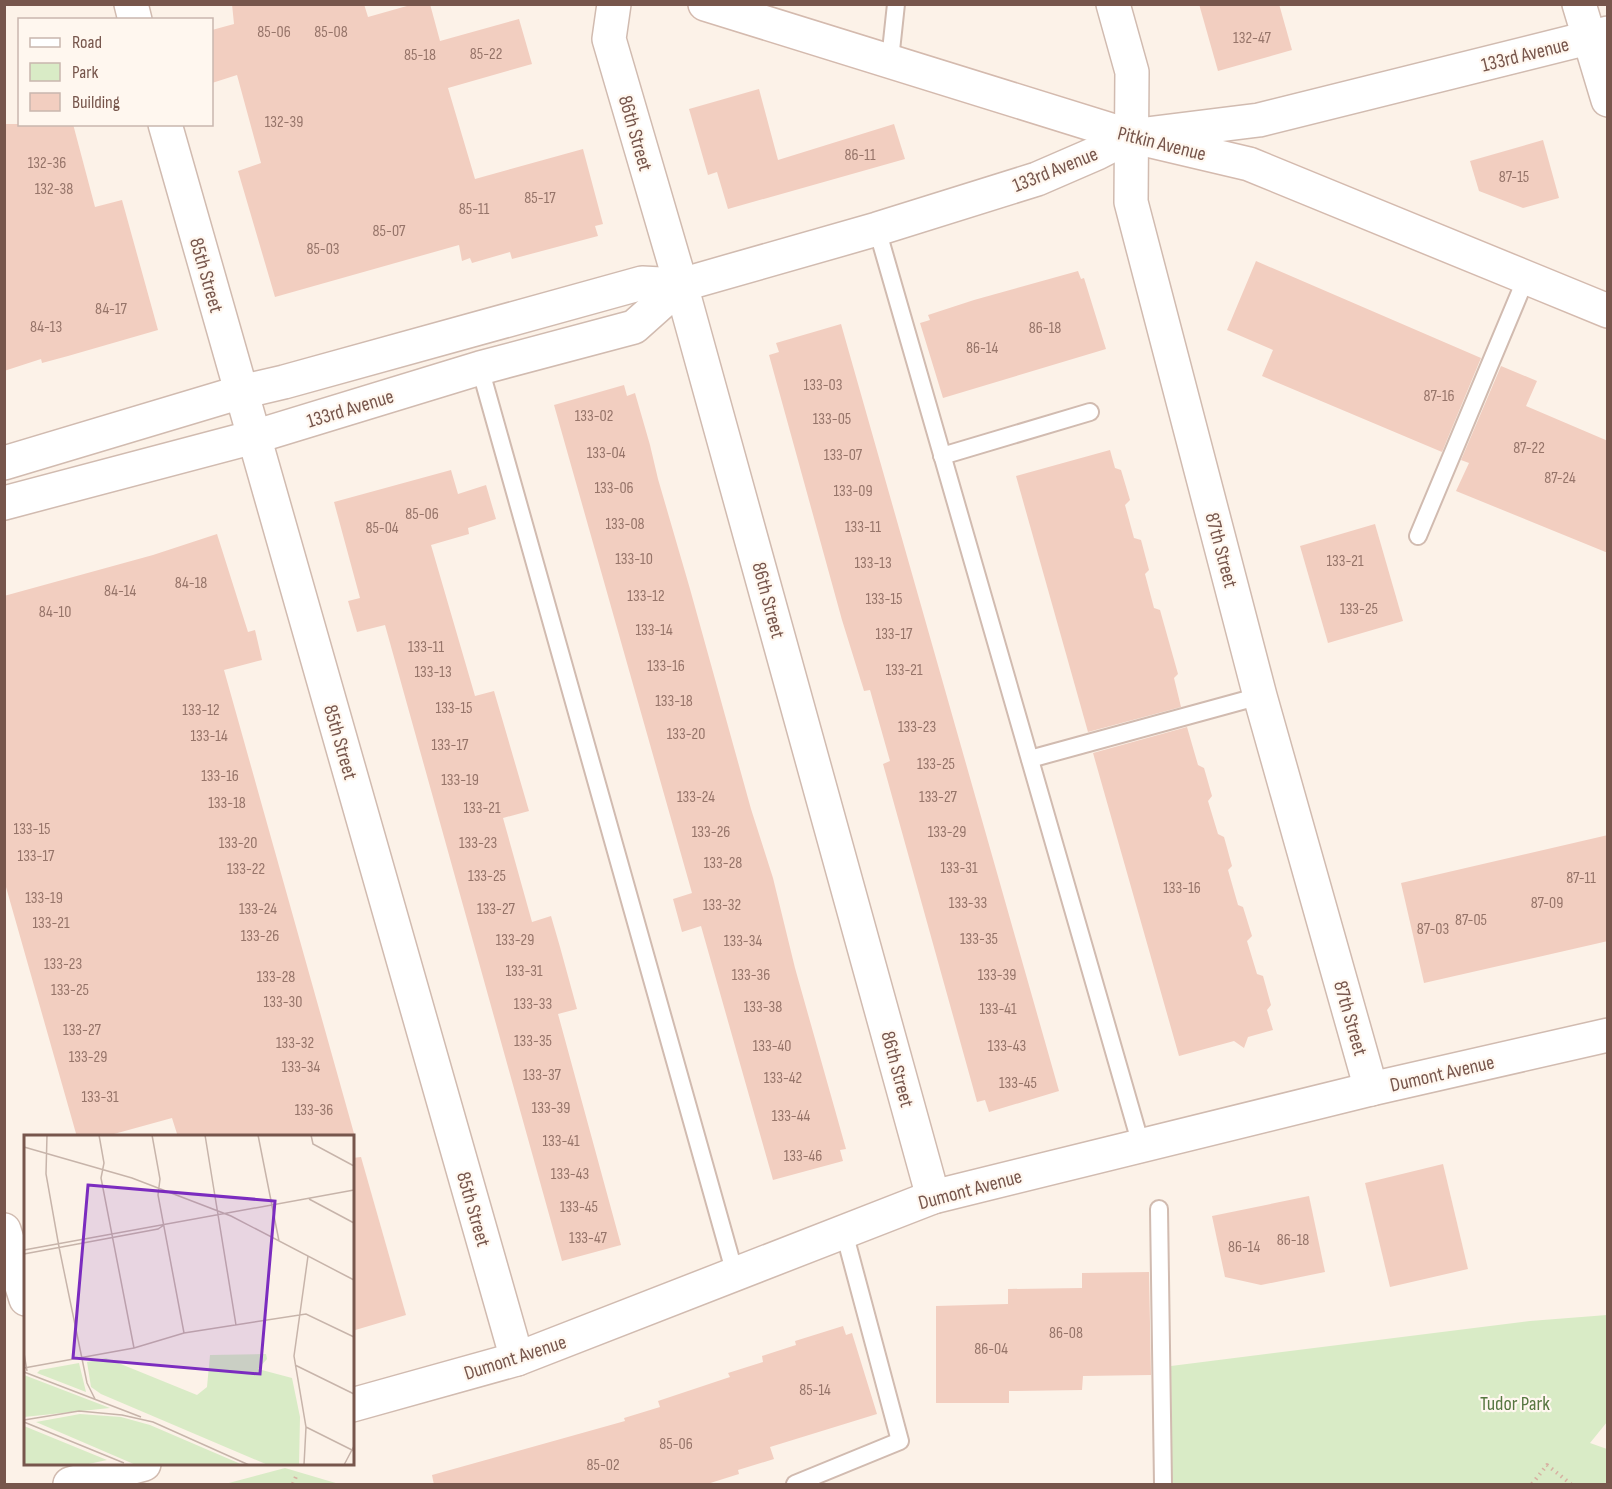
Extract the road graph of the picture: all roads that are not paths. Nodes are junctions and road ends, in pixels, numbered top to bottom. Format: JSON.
{"nodes":[{"id":1,"x":614,"y":4,"type":"edge"},
{"id":2,"x":705,"y":4,"type":"edge"},
{"id":3,"x":896,"y":4,"type":"edge"},
{"id":4,"x":1113,"y":4,"type":"edge"},
{"id":5,"x":1579,"y":4,"type":"edge"},
{"id":6,"x":1598,"y":35,"type":"edge"},
{"id":7,"x":890,"y":60,"type":"junction"},
{"id":8,"x":1608,"y":100,"type":"edge"},
{"id":9,"x":166,"y":126,"type":"edge"},
{"id":10,"x":1130,"y":136,"type":"junction"},
{"id":11,"x":878,"y":230,"type":"junction"},
{"id":12,"x":1526,"y":278,"type":"junction"},
{"id":13,"x":681,"y":285,"type":"junction"},
{"id":14,"x":1608,"y":311,"type":"edge"},
{"id":15,"x":480,"y":368,"type":"junction"},
{"id":16,"x":241,"y":392,"type":"junction"},
{"id":17,"x":1090,"y":412,"type":"dead end"},
{"id":18,"x":254,"y":437,"type":"junction"},
{"id":19,"x":942,"y":456,"type":"junction"},
{"id":20,"x":4,"y":463,"type":"edge"},
{"id":21,"x":4,"y":503,"type":"edge"},
{"id":22,"x":1418,"y":537,"type":"dead end"},
{"id":23,"x":1260,"y":696,"type":"junction"},
{"id":24,"x":1030,"y":759,"type":"junction"},
{"id":25,"x":1608,"y":1035,"type":"edge"},
{"id":26,"x":1371,"y":1089,"type":"junction"},
{"id":27,"x":1141,"y":1145,"type":"junction"},
{"id":28,"x":933,"y":1197,"type":"junction"},
{"id":29,"x":1159,"y":1209,"type":"dead end"},
{"id":30,"x":4,"y":1230,"type":"edge"},
{"id":31,"x":844,"y":1232,"type":"junction"},
{"id":32,"x":735,"y":1274,"type":"junction"},
{"id":33,"x":24,"y":1293,"type":"edge"},
{"id":34,"x":517,"y":1359,"type":"junction"},
{"id":35,"x":354,"y":1404,"type":"edge"},
{"id":36,"x":140,"y":1465,"type":"edge"},
{"id":37,"x":77,"y":1479,"type":"edge"},
{"id":38,"x":795,"y":1485,"type":"edge"},
{"id":39,"x":1163,"y":1485,"type":"edge"}],
"edges":[{"from":1,"to":13,"type":"street","name":"86th Street"},
{"from":2,"to":7,"type":"street","name":"Pitkin Avenue"},
{"from":3,"to":7,"type":"lane"},
{"from":4,"to":10,"type":"street","name":"87th Street"},
{"from":5,"to":6,"type":"street"},
{"from":6,"to":8,"type":"street"},
{"from":6,"to":10,"type":"street","name":"133rd Avenue"},
{"from":7,"to":10,"type":"street","name":"Pitkin Avenue"},
{"from":9,"to":16,"type":"street","name":"85th Street"},
{"from":10,"to":11,"type":"street","name":"133rd Avenue"},
{"from":10,"to":12,"type":"street","name":"Pitkin Avenue"},
{"from":10,"to":23,"type":"street","name":"87th Street"},
{"from":11,"to":13,"type":"street","name":"133rd Avenue"},
{"from":11,"to":19,"type":"lane"},
{"from":12,"to":14,"type":"street","name":"Pitkin Avenue"},
{"from":12,"to":22,"type":"lane"},
{"from":13,"to":15,"type":"street","name":"133rd Avenue"},
{"from":13,"to":16,"type":"street","name":"133rd Avenue"},
{"from":13,"to":28,"type":"street","name":"86th Street"},
{"from":15,"to":18,"type":"street","name":"133rd Avenue"},
{"from":15,"to":32,"type":"lane"},
{"from":16,"to":18,"type":"street","name":"85th Street"},
{"from":16,"to":20,"type":"street","name":"133rd Avenue"},
{"from":17,"to":19,"type":"lane"},
{"from":18,"to":21,"type":"street","name":"133rd Avenue"},
{"from":18,"to":34,"type":"street","name":"85th Street"},
{"from":19,"to":24,"type":"lane"},
{"from":23,"to":24,"type":"lane"},
{"from":23,"to":26,"type":"street","name":"87th Street"},
{"from":24,"to":27,"type":"lane"},
{"from":25,"to":26,"type":"street","name":"Dumont Avenue"},
{"from":26,"to":27,"type":"street","name":"Dumont Avenue"},
{"from":27,"to":28,"type":"street","name":"Dumont Avenue"},
{"from":28,"to":31,"type":"street","name":"Dumont Avenue"},
{"from":29,"to":39,"type":"lane"},
{"from":30,"to":33,"type":"street"},
{"from":31,"to":32,"type":"street","name":"Dumont Avenue"},
{"from":31,"to":38,"type":"lane"},
{"from":32,"to":34,"type":"street","name":"Dumont Avenue"},
{"from":34,"to":35,"type":"street","name":"Dumont Avenue"},
{"from":36,"to":37,"type":"street"}]}
